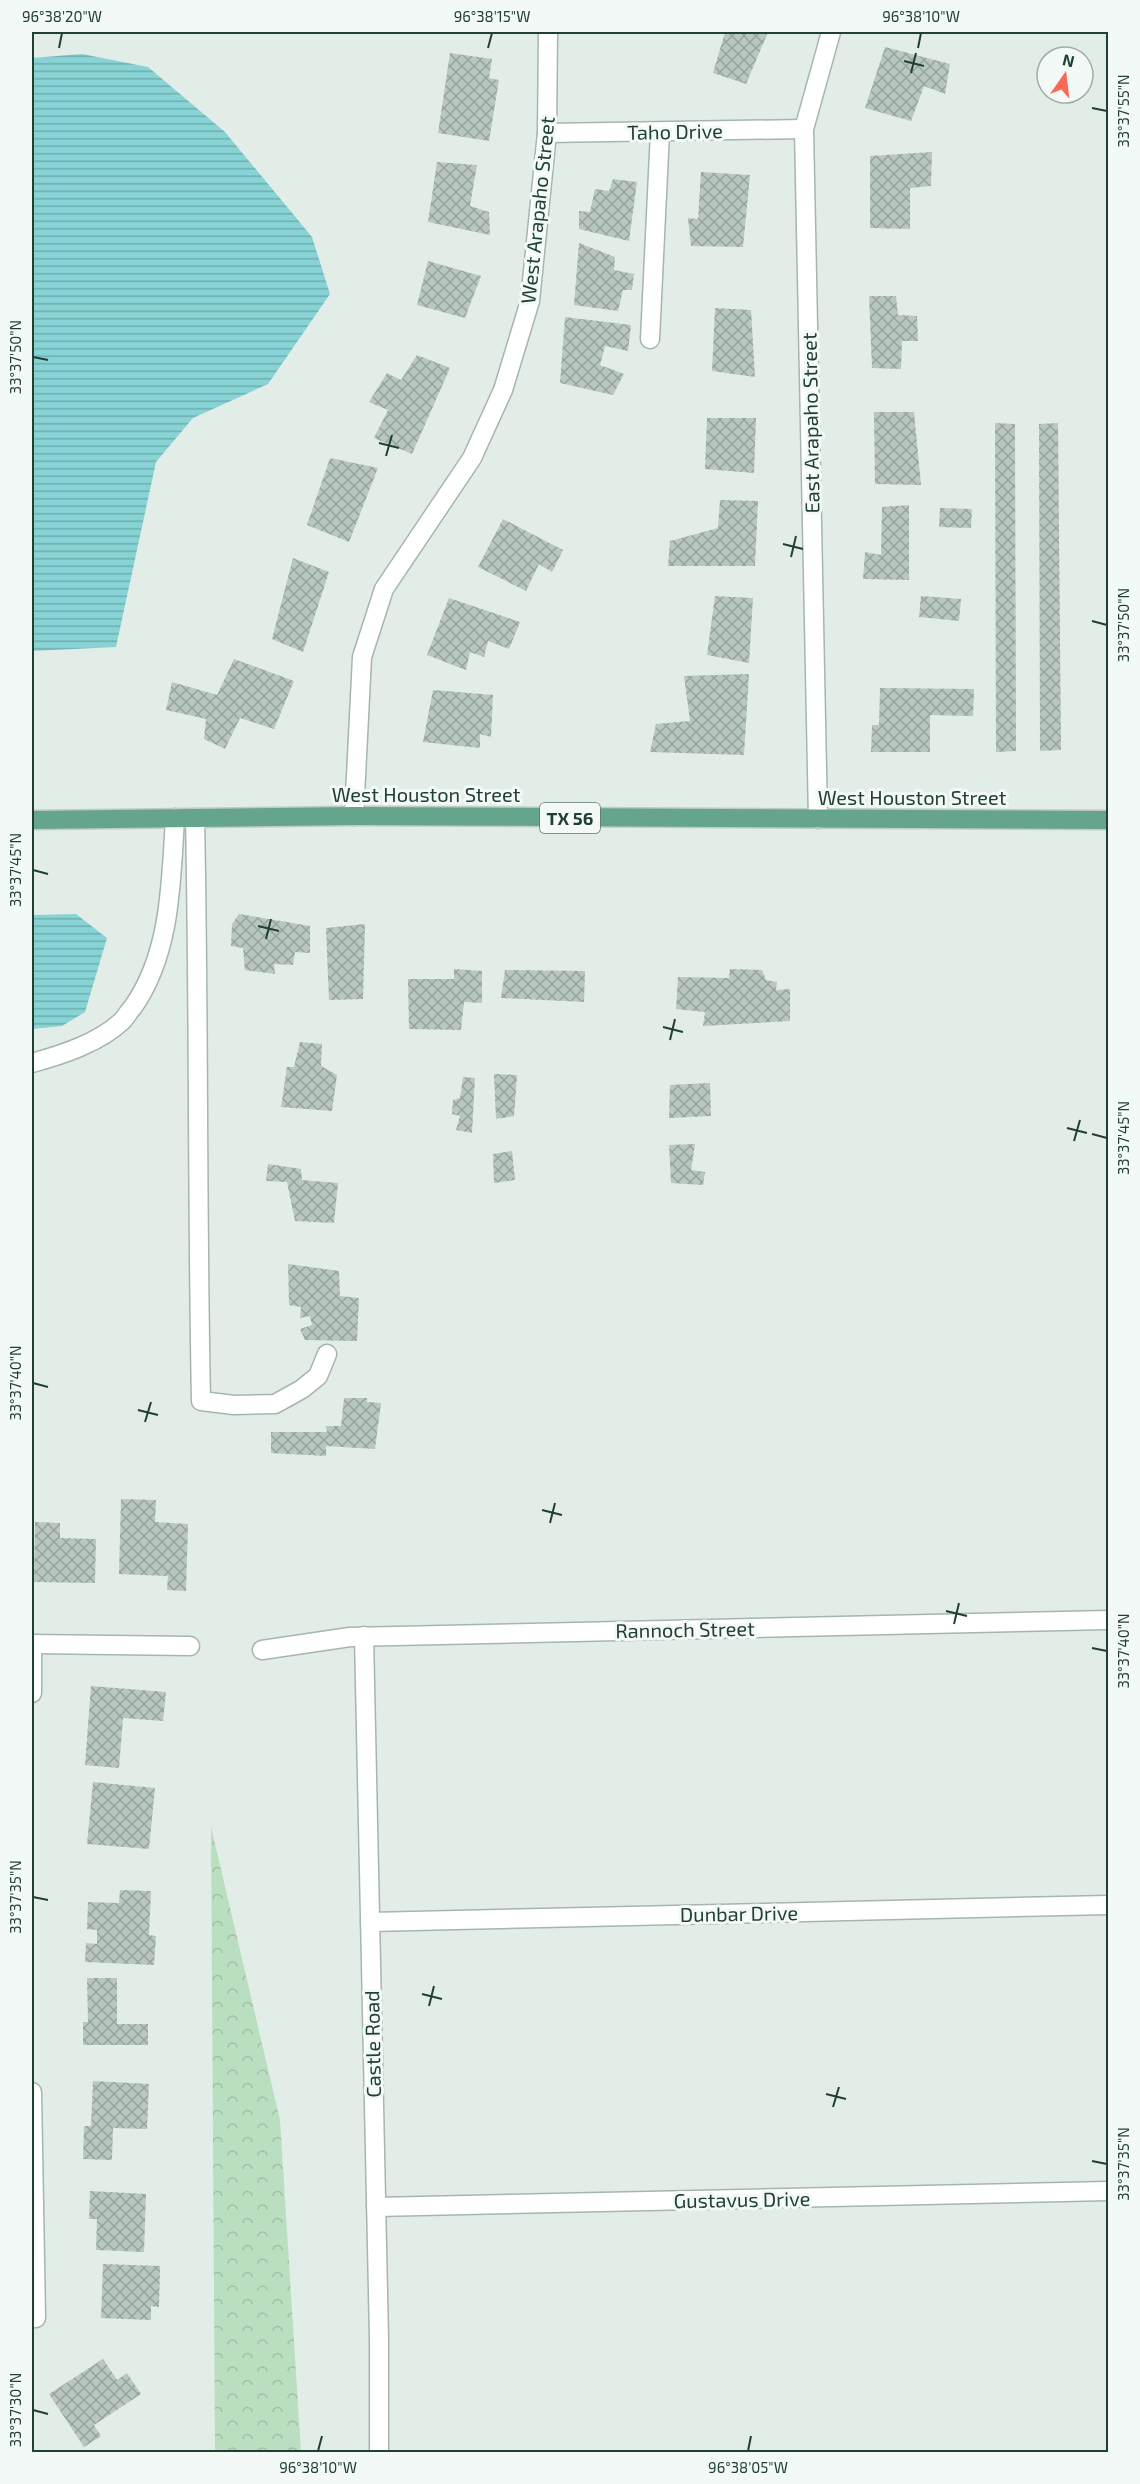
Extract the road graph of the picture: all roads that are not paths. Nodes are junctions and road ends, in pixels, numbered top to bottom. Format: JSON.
{"nodes":[{"id":1,"x":548,"y":32,"type":"edge"},
{"id":2,"x":831,"y":32,"type":"edge"},
{"id":3,"x":804,"y":129,"type":"junction"},
{"id":4,"x":660,"y":132,"type":"junction"},
{"id":5,"x":547,"y":133,"type":"junction"},
{"id":6,"x":650,"y":339,"type":"dead end"},
{"id":7,"x":354,"y":816,"type":"junction"},
{"id":8,"x":176,"y":818,"type":"junction"},
{"id":9,"x":195,"y":818,"type":"junction"},
{"id":10,"x":818,"y":819,"type":"junction"},
{"id":11,"x":32,"y":820,"type":"edge"},
{"id":12,"x":1108,"y":820,"type":"edge"},
{"id":13,"x":32,"y":1063,"type":"edge"},
{"id":14,"x":327,"y":1354,"type":"dead end"},
{"id":15,"x":1108,"y":1620,"type":"edge"},
{"id":16,"x":363,"y":1636,"type":"junction"},
{"id":17,"x":32,"y":1644,"type":"edge"},
{"id":18,"x":190,"y":1647,"type":"dead end"},
{"id":19,"x":262,"y":1650,"type":"dead end"},
{"id":20,"x":32,"y":1693,"type":"edge"},
{"id":21,"x":1108,"y":1905,"type":"edge"},
{"id":22,"x":370,"y":1922,"type":"junction"},
{"id":23,"x":32,"y":2092,"type":"edge"},
{"id":24,"x":1108,"y":2192,"type":"edge"},
{"id":25,"x":376,"y":2207,"type":"junction"},
{"id":26,"x":34,"y":2318,"type":"edge"},
{"id":27,"x":379,"y":2452,"type":"edge"}],
"edges":[{"from":1,"to":5,"type":"street","name":"West Arapaho Street"},
{"from":2,"to":3,"type":"street","name":"East Arapaho Street"},
{"from":3,"to":4,"type":"street","name":"Taho Drive"},
{"from":3,"to":10,"type":"street","name":"East Arapaho Street"},
{"from":4,"to":5,"type":"street","name":"Taho Drive"},
{"from":4,"to":6,"type":"street"},
{"from":5,"to":7,"type":"street","name":"West Arapaho Street"},
{"from":7,"to":9,"type":"main road","name":"West Houston Street","number":"TX 56"},
{"from":7,"to":10,"type":"main road","name":"West Houston Street","number":"TX 56"},
{"from":8,"to":9,"type":"main road","name":"West Houston Street","number":"TX 56"},
{"from":8,"to":11,"type":"main road","name":"West Houston Street","number":"TX 56"},
{"from":8,"to":13,"type":"street"},
{"from":9,"to":14,"type":"street"},
{"from":10,"to":12,"type":"main road","name":"West Houston Street","number":"TX 56"},
{"from":15,"to":16,"type":"street","name":"Rannoch Street"},
{"from":16,"to":19,"type":"street","name":"Rannoch Street"},
{"from":16,"to":22,"type":"street","name":"Castle Road"},
{"from":17,"to":18,"type":"street"},
{"from":17,"to":20,"type":"street"},
{"from":21,"to":22,"type":"street","name":"Dunbar Drive"},
{"from":22,"to":25,"type":"street","name":"Castle Road"},
{"from":23,"to":26,"type":"street"},
{"from":24,"to":25,"type":"street","name":"Gustavus Drive"},
{"from":25,"to":27,"type":"street","name":"Castle Road"}]}
